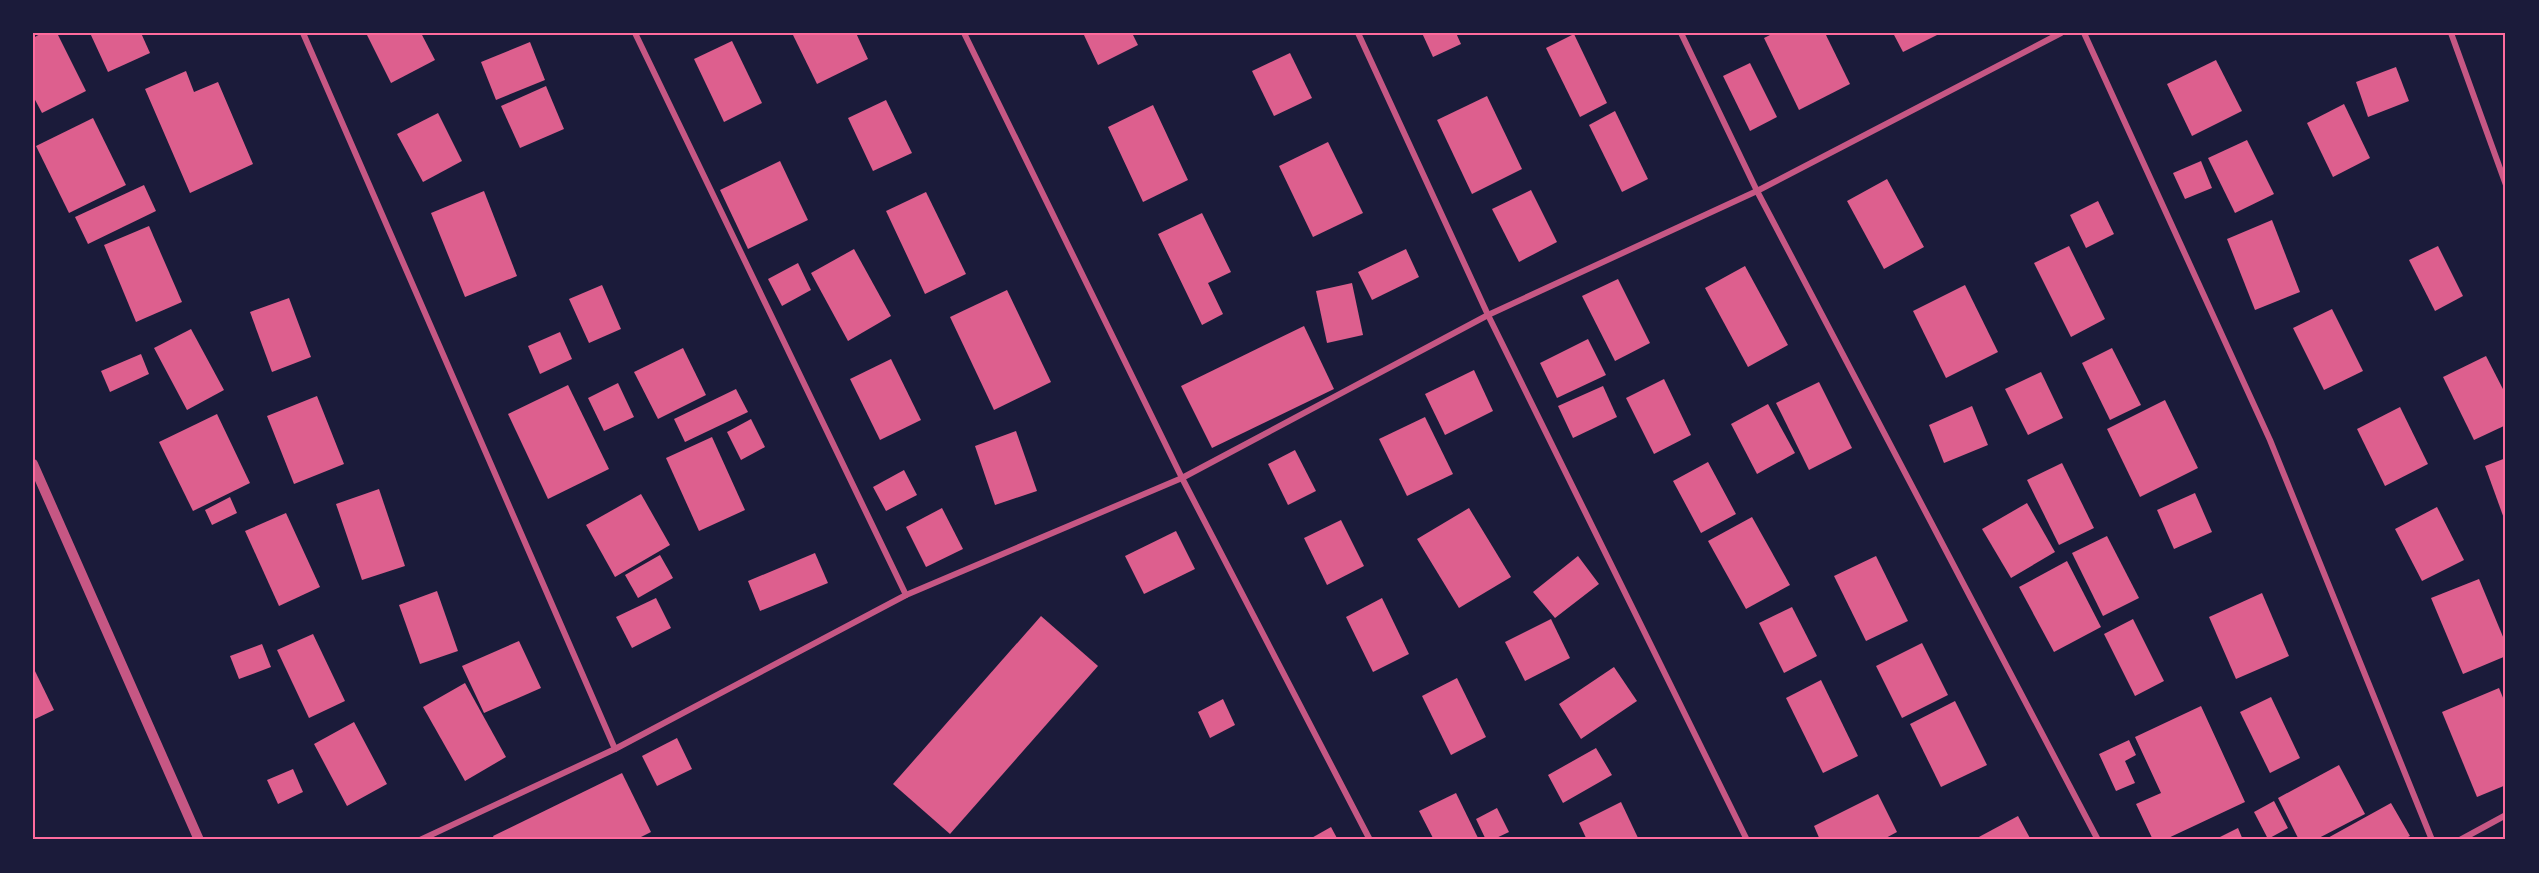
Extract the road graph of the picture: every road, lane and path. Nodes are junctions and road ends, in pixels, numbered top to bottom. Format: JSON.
{"nodes":[{"id":1,"x":303,"y":33,"type":"edge"},
{"id":2,"x":635,"y":33,"type":"edge"},
{"id":3,"x":964,"y":33,"type":"edge"},
{"id":4,"x":1358,"y":33,"type":"edge"},
{"id":5,"x":1681,"y":33,"type":"edge"},
{"id":6,"x":2061,"y":33,"type":"edge"},
{"id":7,"x":2084,"y":33,"type":"edge"},
{"id":8,"x":2451,"y":33,"type":"edge"},
{"id":9,"x":2506,"y":185,"type":"edge"},
{"id":10,"x":1757,"y":191,"type":"junction"},
{"id":11,"x":1488,"y":315,"type":"junction"},
{"id":12,"x":33,"y":464,"type":"edge"},
{"id":13,"x":1182,"y":478,"type":"junction"},
{"id":14,"x":906,"y":595,"type":"junction"},
{"id":15,"x":615,"y":749,"type":"junction"},
{"id":16,"x":2506,"y":815,"type":"edge"},
{"id":17,"x":200,"y":840,"type":"edge"},
{"id":18,"x":420,"y":840,"type":"edge"},
{"id":19,"x":1370,"y":840,"type":"edge"},
{"id":20,"x":1747,"y":840,"type":"edge"},
{"id":21,"x":2098,"y":840,"type":"edge"},
{"id":22,"x":2432,"y":840,"type":"edge"},
{"id":23,"x":2460,"y":840,"type":"edge"}],
"edges":[{"from":1,"to":15,"type":"street"},
{"from":2,"to":14,"type":"street"},
{"from":3,"to":13,"type":"street"},
{"from":4,"to":11,"type":"street"},
{"from":5,"to":10,"type":"street"},
{"from":6,"to":10,"type":"street"},
{"from":7,"to":22,"type":"street"},
{"from":8,"to":9,"type":"street"},
{"from":10,"to":11,"type":"street"},
{"from":10,"to":21,"type":"street"},
{"from":11,"to":13,"type":"street"},
{"from":11,"to":20,"type":"street"},
{"from":12,"to":17,"type":"street"},
{"from":13,"to":14,"type":"street"},
{"from":13,"to":19,"type":"street"},
{"from":14,"to":15,"type":"street"},
{"from":15,"to":18,"type":"street"},
{"from":16,"to":23,"type":"street"}]}
